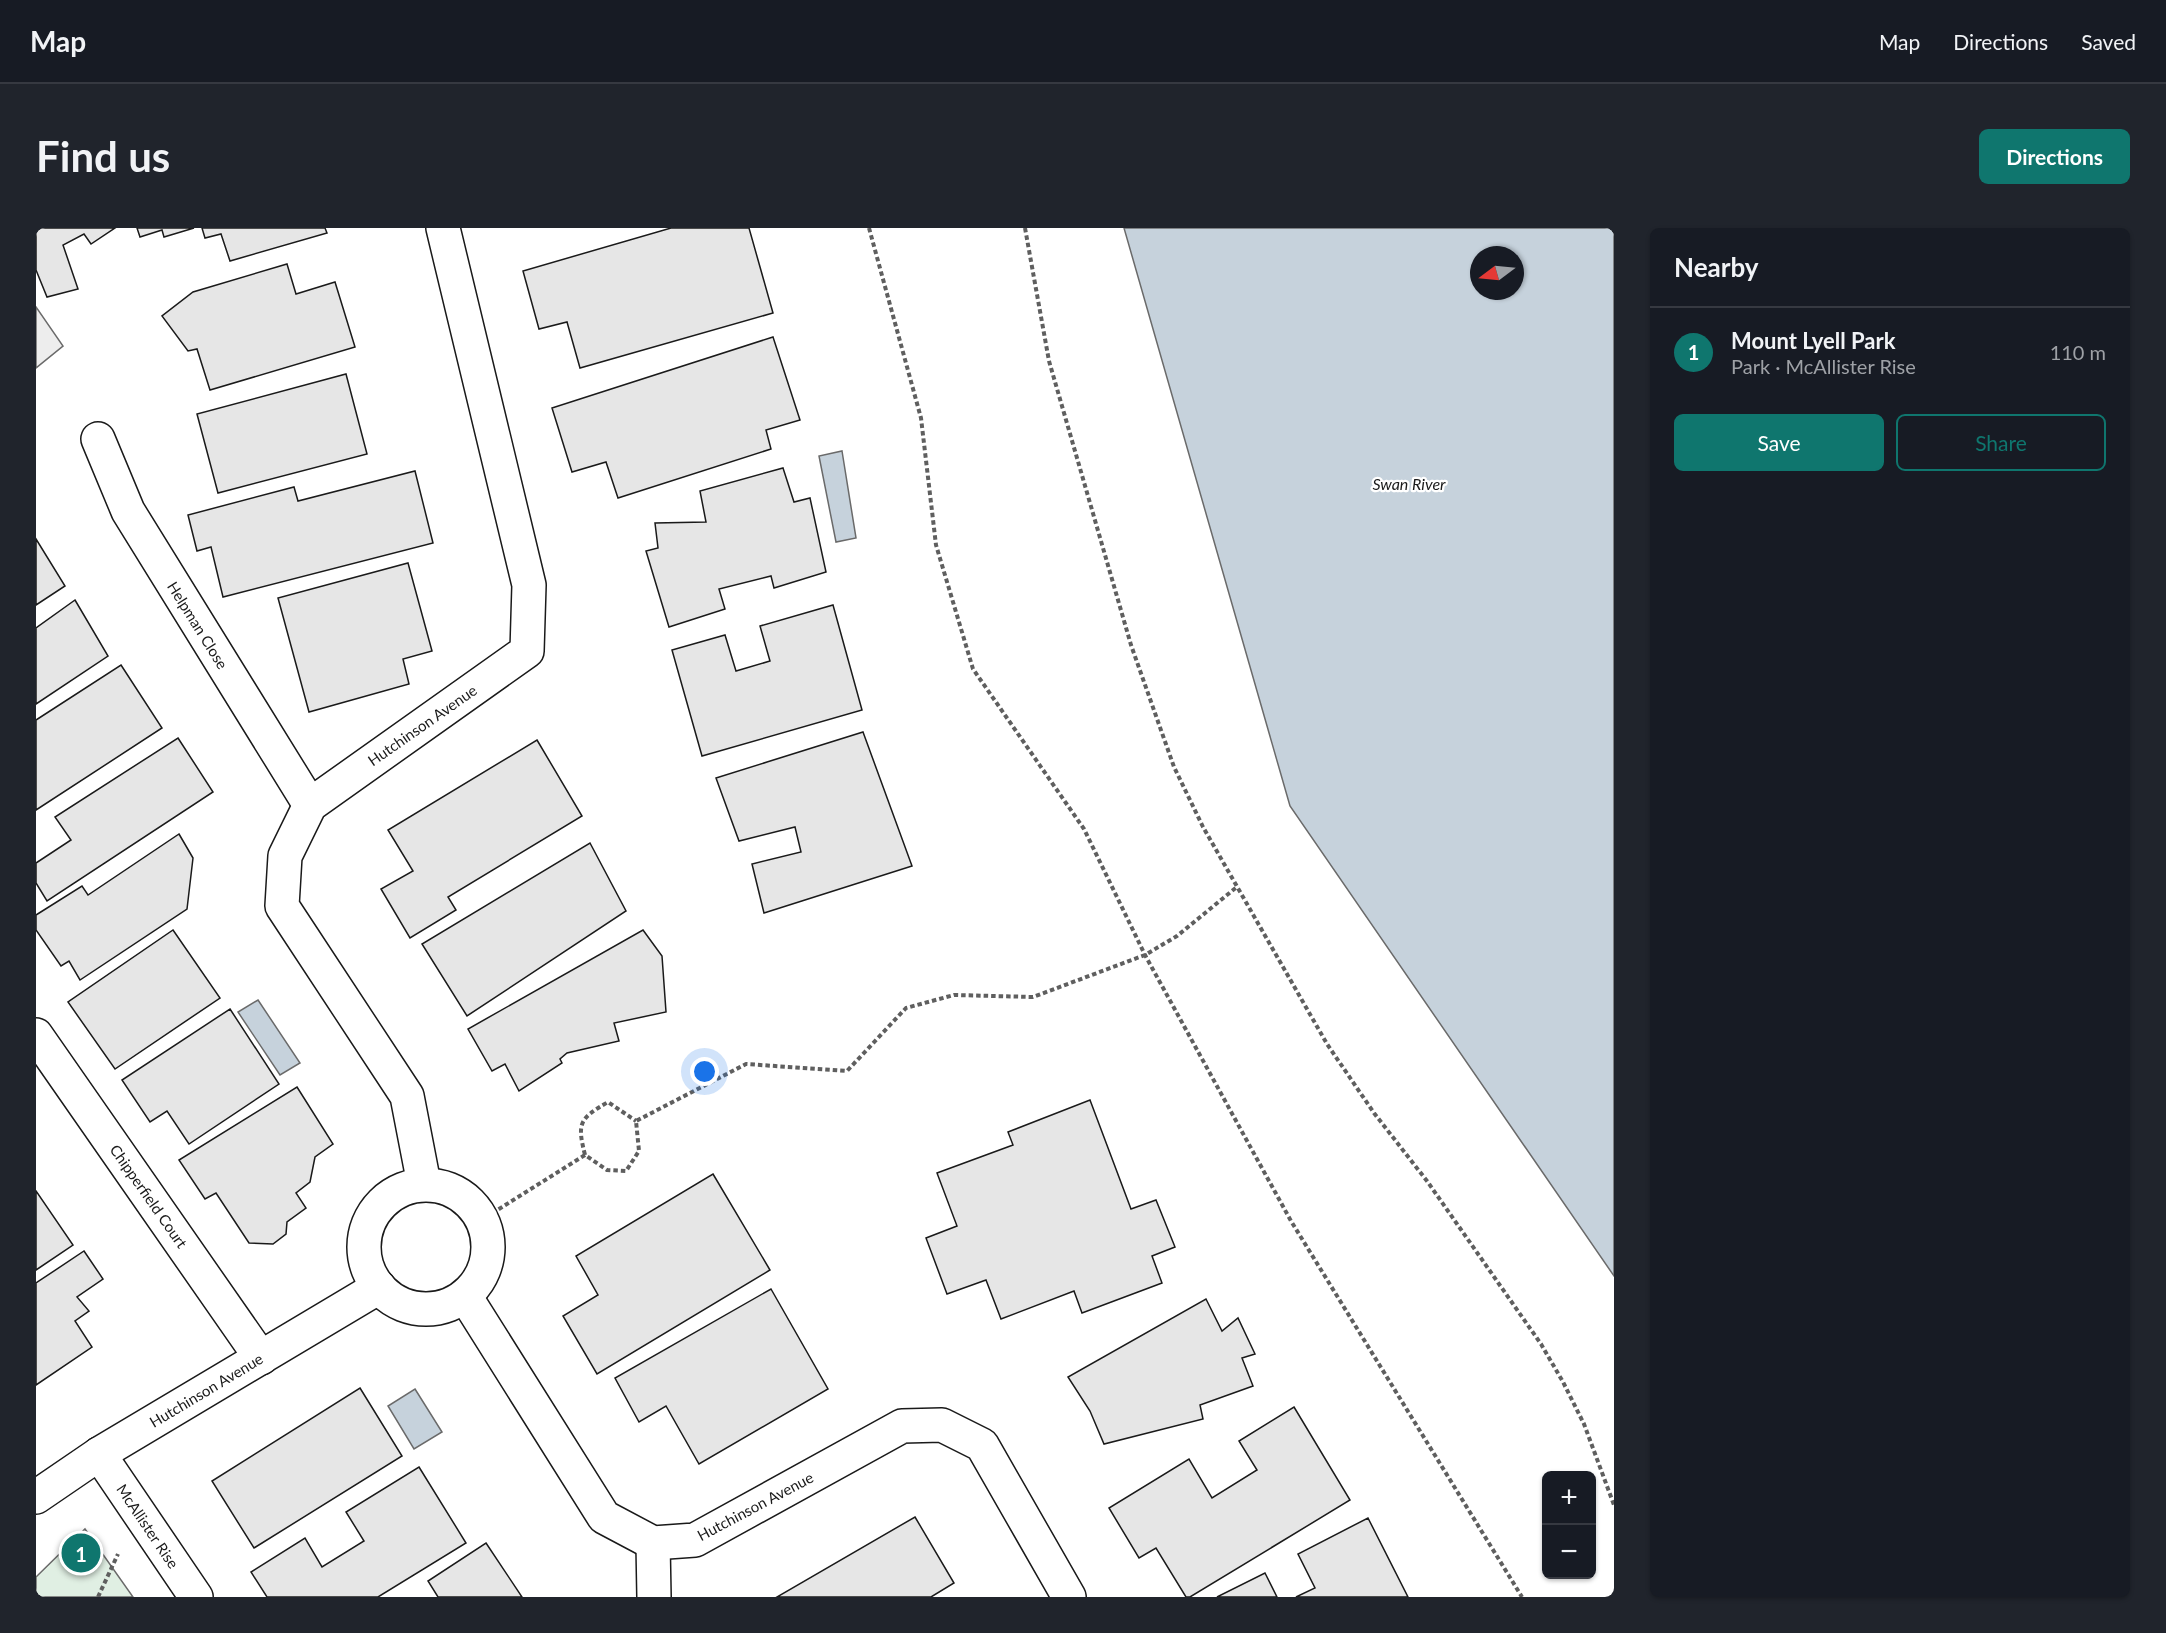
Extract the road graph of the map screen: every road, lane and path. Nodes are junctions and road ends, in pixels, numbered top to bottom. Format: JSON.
{"nodes":[{"id":1,"x":443,"y":228,"type":"edge"},
{"id":2,"x":869,"y":228,"type":"edge"},
{"id":3,"x":1025,"y":228,"type":"edge"},
{"id":4,"x":98,"y":439,"type":"dead end"},
{"id":5,"x":310,"y":805,"type":"junction"},
{"id":6,"x":1238,"y":886,"type":"junction"},
{"id":7,"x":1145,"y":955,"type":"junction"},
{"id":8,"x":36,"y":1035,"type":"edge"},
{"id":9,"x":636,"y":1121,"type":"junction"},
{"id":10,"x":585,"y":1155,"type":"junction"},
{"id":11,"x":424,"y":1184,"type":"junction"},
{"id":12,"x":496,"y":1279,"type":"dead end"},
{"id":13,"x":379,"y":1287,"type":"junction"},
{"id":14,"x":465,"y":1296,"type":"junction"},
{"id":15,"x":261,"y":1358,"type":"junction"},
{"id":16,"x":99,"y":1454,"type":"junction"},
{"id":17,"x":36,"y":1497,"type":"edge"},
{"id":18,"x":1614,"y":1505,"type":"edge"},
{"id":19,"x":653,"y":1543,"type":"junction"},
{"id":20,"x":119,"y":1551,"type":"dead end"},
{"id":21,"x":98,"y":1597,"type":"edge"},
{"id":22,"x":196,"y":1597,"type":"edge"},
{"id":23,"x":654,"y":1597,"type":"edge"},
{"id":24,"x":1069,"y":1597,"type":"edge"},
{"id":25,"x":1521,"y":1597,"type":"edge"}],
"edges":[{"from":1,"to":5,"type":"street","name":"Hutchinson Avenue"},
{"from":2,"to":7,"type":"path"},
{"from":3,"to":6,"type":"path"},
{"from":4,"to":5,"type":"street","name":"Helpman Close"},
{"from":5,"to":11,"type":"street","name":"Hutchinson Avenue"},
{"from":6,"to":7,"type":"path"},
{"from":6,"to":18,"type":"path"},
{"from":7,"to":9,"type":"path"},
{"from":7,"to":25,"type":"path"},
{"from":8,"to":15,"type":"street","name":"Chipperfield Court"},
{"from":9,"to":10,"type":"path"},
{"from":9,"to":10,"type":"path"},
{"from":10,"to":12,"type":"path"},
{"from":11,"to":13,"type":"street"},
{"from":11,"to":14,"type":"street"},
{"from":13,"to":14,"type":"street"},
{"from":13,"to":15,"type":"street","name":"Hutchinson Avenue"},
{"from":14,"to":19,"type":"street"},
{"from":15,"to":16,"type":"street","name":"Hutchinson Avenue"},
{"from":16,"to":17,"type":"street","name":"Hutchinson Avenue"},
{"from":16,"to":22,"type":"street","name":"McAllister Rise"},
{"from":19,"to":23,"type":"street"},
{"from":19,"to":24,"type":"street","name":"Hutchinson Avenue"},
{"from":20,"to":21,"type":"path"}]}
